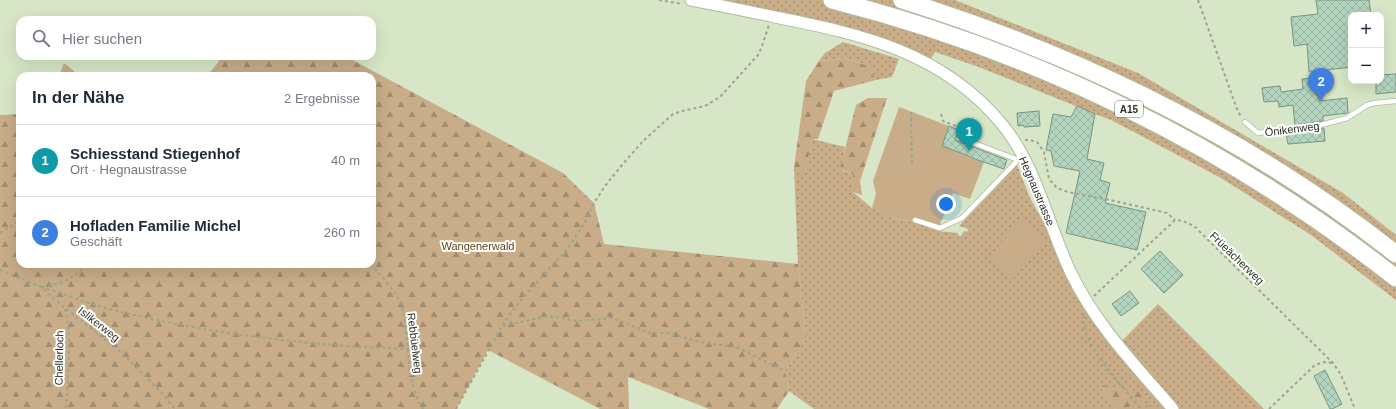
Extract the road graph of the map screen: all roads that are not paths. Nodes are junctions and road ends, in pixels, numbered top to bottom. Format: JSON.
{"nodes":[{"id":1,"x":832,"y":0,"type":"edge"},
{"id":2,"x":902,"y":0,"type":"edge"},
{"id":3,"x":690,"y":3,"type":"edge"},
{"id":4,"x":1396,"y":101,"type":"edge"},
{"id":5,"x":1245,"y":122,"type":"road end"},
{"id":6,"x":963,"y":139,"type":"road end"},
{"id":7,"x":1021,"y":158,"type":"junction"},
{"id":8,"x":915,"y":220,"type":"dead end"},
{"id":9,"x":1396,"y":254,"type":"edge"},
{"id":10,"x":1396,"y":278,"type":"edge"},
{"id":11,"x":1173,"y":409,"type":"edge"}],
"edges":[{"from":1,"to":10,"type":"highway","number":"A15"},
{"from":2,"to":9,"type":"highway","number":"A15"},
{"from":3,"to":7,"type":"street","name":"Hegnaustrasse"},
{"from":4,"to":5,"type":"lane","name":"Önikenweg"},
{"from":6,"to":7,"type":"lane"},
{"from":7,"to":8,"type":"lane"},
{"from":7,"to":11,"type":"street","name":"Hegnaustrasse"}]}
